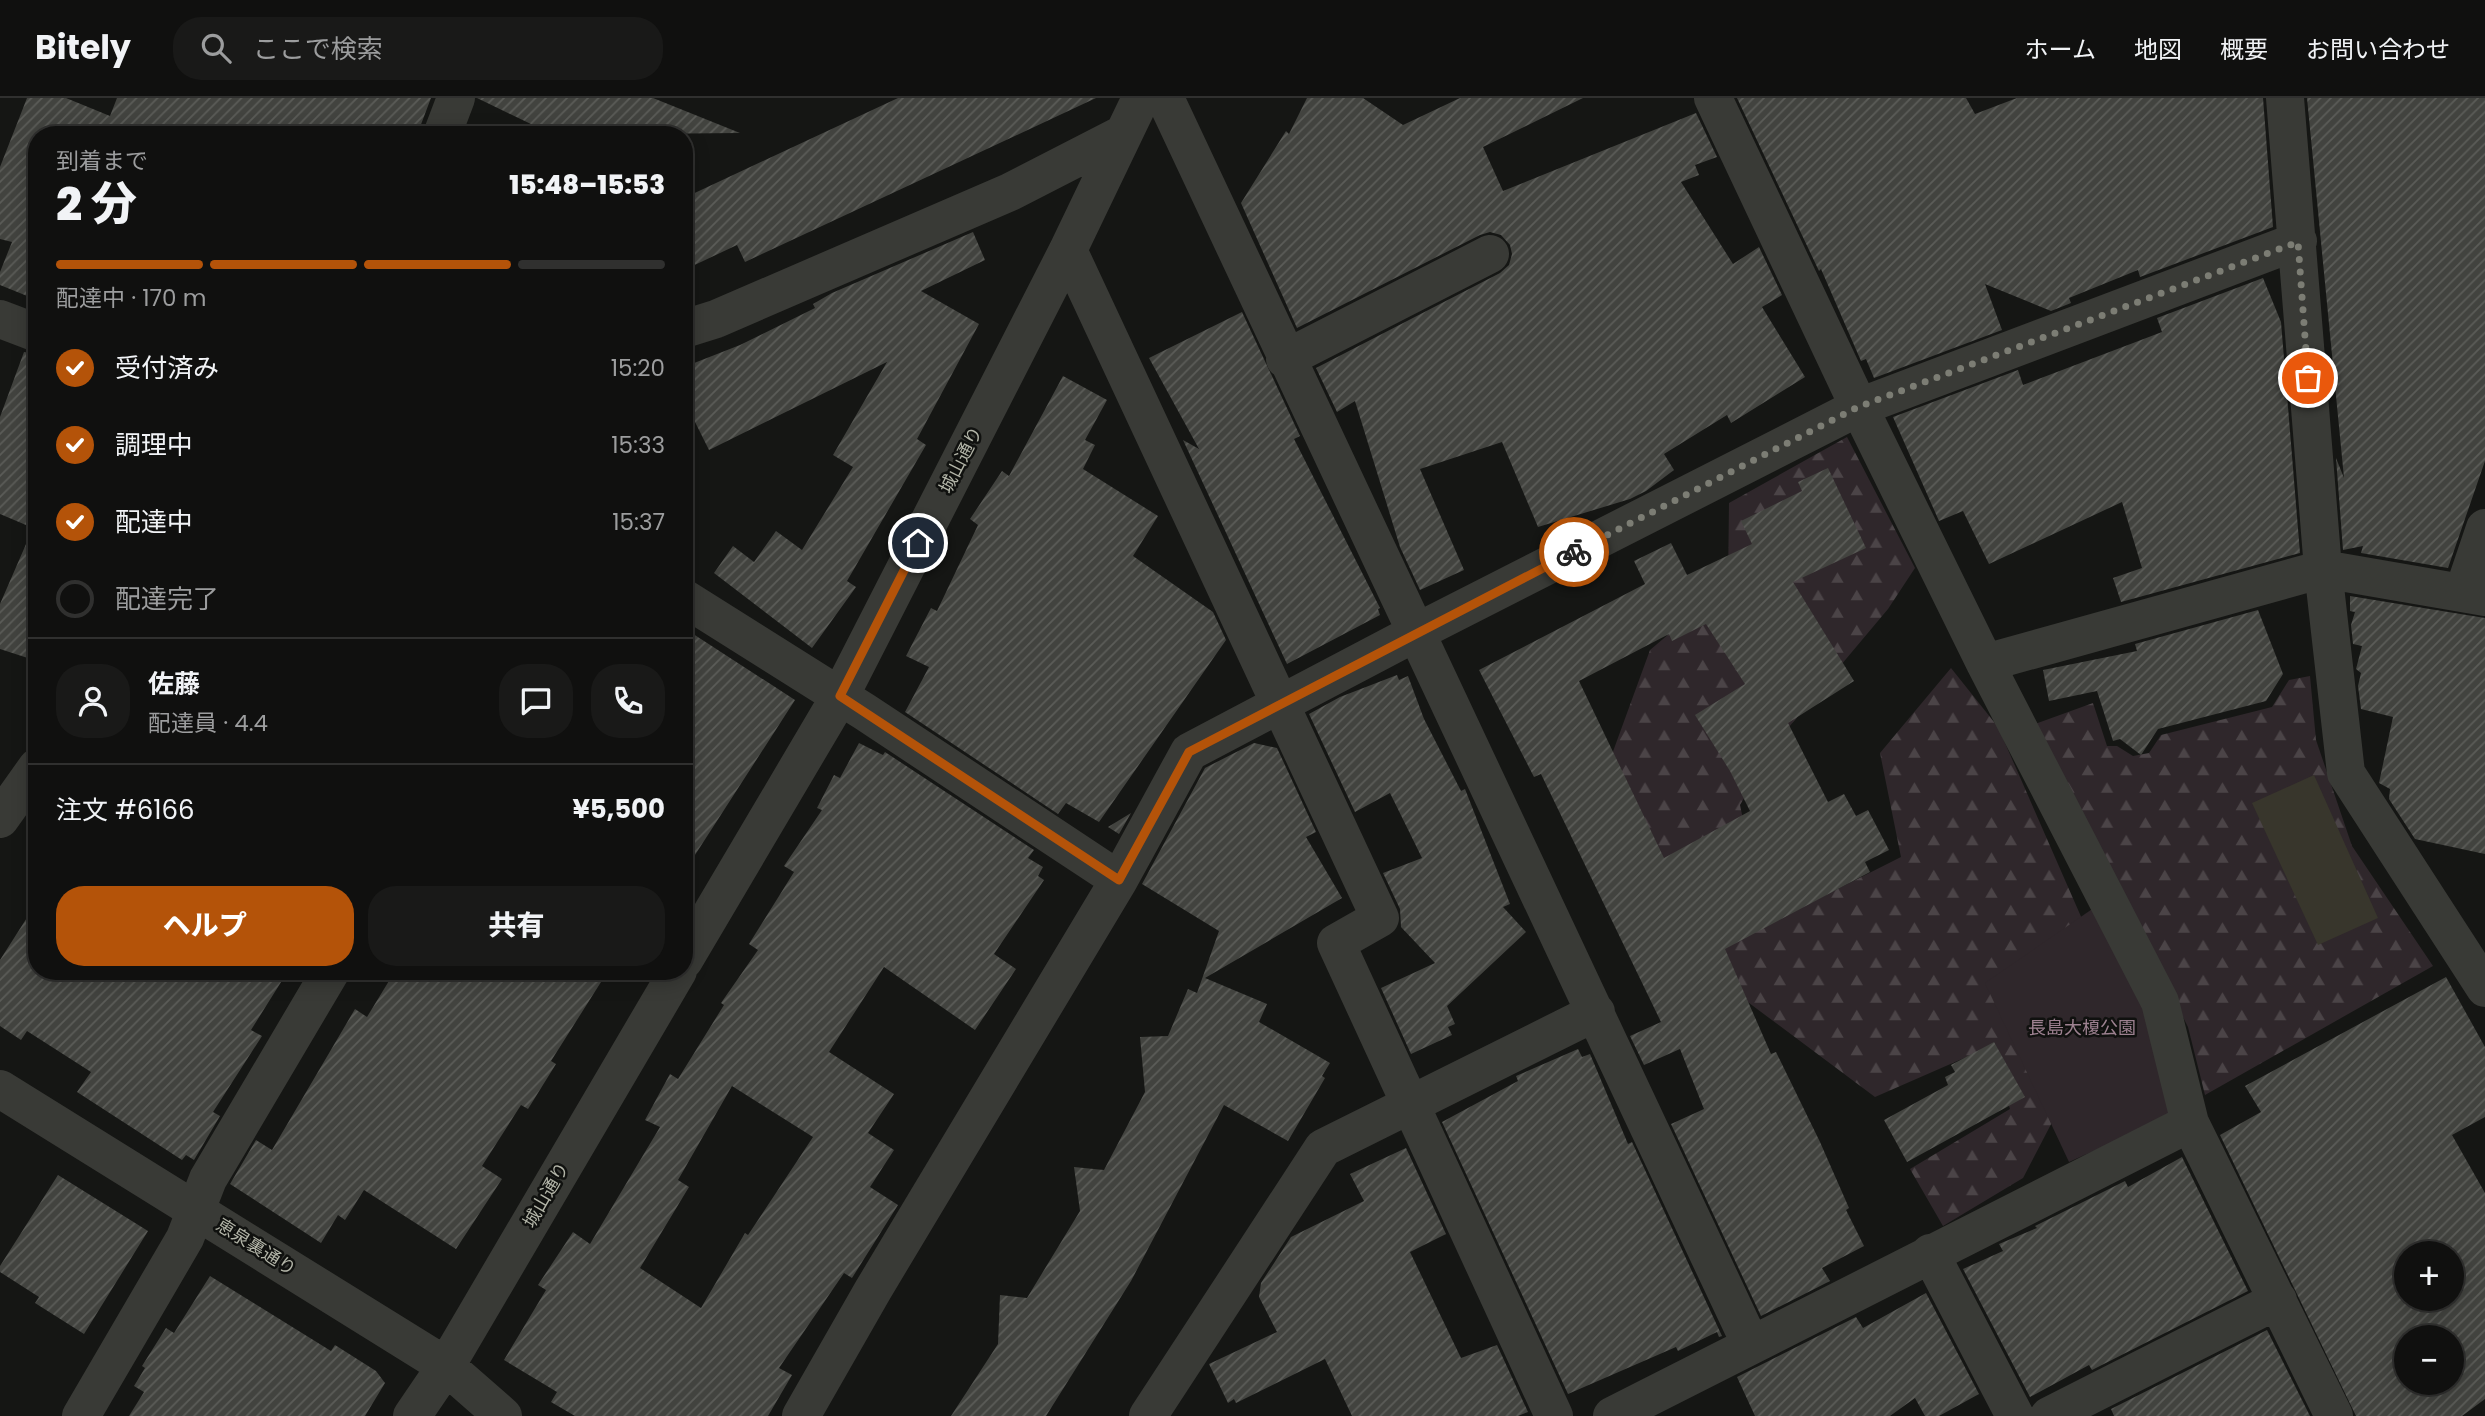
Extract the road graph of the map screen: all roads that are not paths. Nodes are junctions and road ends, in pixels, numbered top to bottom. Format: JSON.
{"nodes":[{"id":1,"x":456,"y":98,"type":"edge"},
{"id":2,"x":1141,"y":98,"type":"edge"},
{"id":3,"x":1164,"y":98,"type":"edge"},
{"id":4,"x":1713,"y":98,"type":"edge"},
{"id":5,"x":2285,"y":98,"type":"edge"},
{"id":6,"x":445,"y":126,"type":"edge"},
{"id":7,"x":1123,"y":134,"type":"junction"},
{"id":8,"x":2298,"y":242,"type":"junction"},
{"id":9,"x":1069,"y":250,"type":"junction"},
{"id":10,"x":1490,"y":254,"type":"dead end"},
{"id":11,"x":0,"y":319,"type":"edge"},
{"id":12,"x":693,"y":326,"type":"edge"},
{"id":13,"x":28,"y":330,"type":"edge"},
{"id":14,"x":1285,"y":359,"type":"junction"},
{"id":15,"x":1858,"y":407,"type":"junction"},
{"id":16,"x":2485,"y":528,"type":"edge"},
{"id":17,"x":2323,"y":569,"type":"junction"},
{"id":18,"x":2474,"y":595,"type":"edge"},
{"id":19,"x":693,"y":604,"type":"edge"},
{"id":20,"x":1417,"y":632,"type":"junction"},
{"id":21,"x":1985,"y":663,"type":"junction"},
{"id":22,"x":840,"y":696,"type":"junction"},
{"id":23,"x":1281,"y":704,"type":"junction"},
{"id":24,"x":28,"y":780,"type":"edge"},
{"id":25,"x":0,"y":819,"type":"edge"},
{"id":26,"x":1119,"y":880,"type":"junction"},
{"id":27,"x":693,"y":945,"type":"edge"},
{"id":28,"x":326,"y":980,"type":"edge"},
{"id":29,"x":673,"y":980,"type":"edge"},
{"id":30,"x":2485,"y":988,"type":"edge"},
{"id":31,"x":1596,"y":1012,"type":"junction"},
{"id":32,"x":0,"y":1089,"type":"edge"},
{"id":33,"x":1409,"y":1106,"type":"junction"},
{"id":34,"x":2190,"y":1123,"type":"junction"},
{"id":35,"x":195,"y":1210,"type":"junction"},
{"id":36,"x":1930,"y":1253,"type":"junction"},
{"id":37,"x":2278,"y":1300,"type":"junction"},
{"id":38,"x":1751,"y":1345,"type":"junction"},
{"id":39,"x":446,"y":1366,"type":"junction"},
{"id":40,"x":81,"y":1416,"type":"edge"},
{"id":41,"x":412,"y":1416,"type":"edge"},
{"id":42,"x":503,"y":1416,"type":"edge"},
{"id":43,"x":801,"y":1416,"type":"edge"},
{"id":44,"x":1148,"y":1416,"type":"edge"},
{"id":45,"x":1554,"y":1416,"type":"edge"},
{"id":46,"x":1612,"y":1416,"type":"edge"},
{"id":47,"x":2015,"y":1416,"type":"edge"},
{"id":48,"x":2049,"y":1416,"type":"edge"},
{"id":49,"x":2334,"y":1416,"type":"edge"}],
"edges":[{"from":1,"to":6,"type":"street"},
{"from":2,"to":7,"type":"street","name":"城山通り"},
{"from":3,"to":14,"type":"street"},
{"from":4,"to":15,"type":"street"},
{"from":5,"to":8,"type":"street"},
{"from":7,"to":9,"type":"street","name":"城山通り"},
{"from":7,"to":12,"type":"street"},
{"from":8,"to":15,"type":"street"},
{"from":8,"to":17,"type":"street"},
{"from":9,"to":22,"type":"street","name":"城山通り"},
{"from":9,"to":23,"type":"street"},
{"from":10,"to":14,"type":"street"},
{"from":11,"to":13,"type":"street"},
{"from":14,"to":20,"type":"street"},
{"from":15,"to":20,"type":"street"},
{"from":15,"to":21,"type":"street"},
{"from":16,"to":18,"type":"street"},
{"from":17,"to":18,"type":"street"},
{"from":17,"to":21,"type":"street"},
{"from":17,"to":30,"type":"street"},
{"from":19,"to":22,"type":"street"},
{"from":20,"to":23,"type":"street"},
{"from":20,"to":31,"type":"street"},
{"from":21,"to":34,"type":"street"},
{"from":22,"to":26,"type":"street"},
{"from":22,"to":27,"type":"street","name":"城山通り"},
{"from":23,"to":26,"type":"street"},
{"from":23,"to":33,"type":"street"},
{"from":24,"to":25,"type":"street"},
{"from":26,"to":43,"type":"street"},
{"from":28,"to":35,"type":"street"},
{"from":29,"to":39,"type":"street","name":"城山通り"},
{"from":31,"to":33,"type":"street"},
{"from":31,"to":38,"type":"street"},
{"from":32,"to":35,"type":"street","name":"恵泉裏通り"},
{"from":33,"to":44,"type":"street"},
{"from":33,"to":45,"type":"street"},
{"from":34,"to":36,"type":"street"},
{"from":34,"to":37,"type":"street"},
{"from":35,"to":39,"type":"street","name":"恵泉裏通り"},
{"from":35,"to":40,"type":"street"},
{"from":36,"to":38,"type":"street"},
{"from":36,"to":47,"type":"street"},
{"from":37,"to":48,"type":"street"},
{"from":37,"to":49,"type":"street"},
{"from":38,"to":46,"type":"street"},
{"from":39,"to":41,"type":"street","name":"城山通り"},
{"from":39,"to":42,"type":"street","name":"恵泉裏通り"}]}
